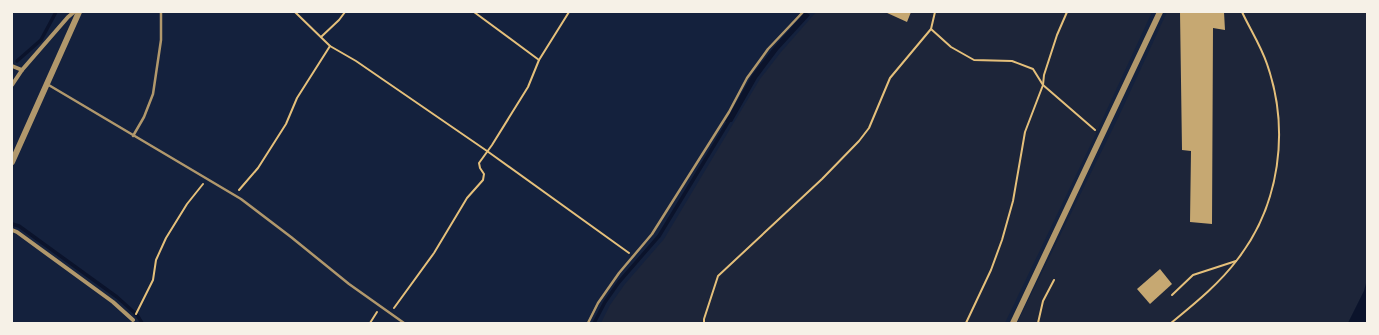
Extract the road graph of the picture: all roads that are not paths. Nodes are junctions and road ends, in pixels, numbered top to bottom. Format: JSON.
{"nodes":[{"id":1,"x":74,"y":12,"type":"edge"},
{"id":2,"x":79,"y":12,"type":"edge"},
{"id":3,"x":161,"y":12,"type":"edge"},
{"id":4,"x":803,"y":12,"type":"edge"},
{"id":5,"x":1160,"y":12,"type":"edge"},
{"id":6,"x":12,"y":66,"type":"edge"},
{"id":7,"x":22,"y":70,"type":"junction"},
{"id":8,"x":46,"y":84,"type":"junction"},
{"id":9,"x":12,"y":85,"type":"edge"},
{"id":10,"x":133,"y":136,"type":"junction"},
{"id":11,"x":12,"y":162,"type":"edge"},
{"id":12,"x":12,"y":230,"type":"edge"},
{"id":13,"x":133,"y":320,"type":"road end"},
{"id":14,"x":404,"y":323,"type":"edge"},
{"id":15,"x":588,"y":323,"type":"edge"},
{"id":16,"x":1013,"y":323,"type":"edge"}],
"edges":[{"from":1,"to":7,"type":"street"},
{"from":2,"to":8,"type":"street"},
{"from":3,"to":10,"type":"lane"},
{"from":4,"to":15,"type":"lane"},
{"from":5,"to":16,"type":"street"},
{"from":6,"to":7,"type":"street"},
{"from":7,"to":9,"type":"street"},
{"from":8,"to":10,"type":"lane"},
{"from":8,"to":11,"type":"street"},
{"from":10,"to":14,"type":"lane"},
{"from":12,"to":13,"type":"street"}]}
